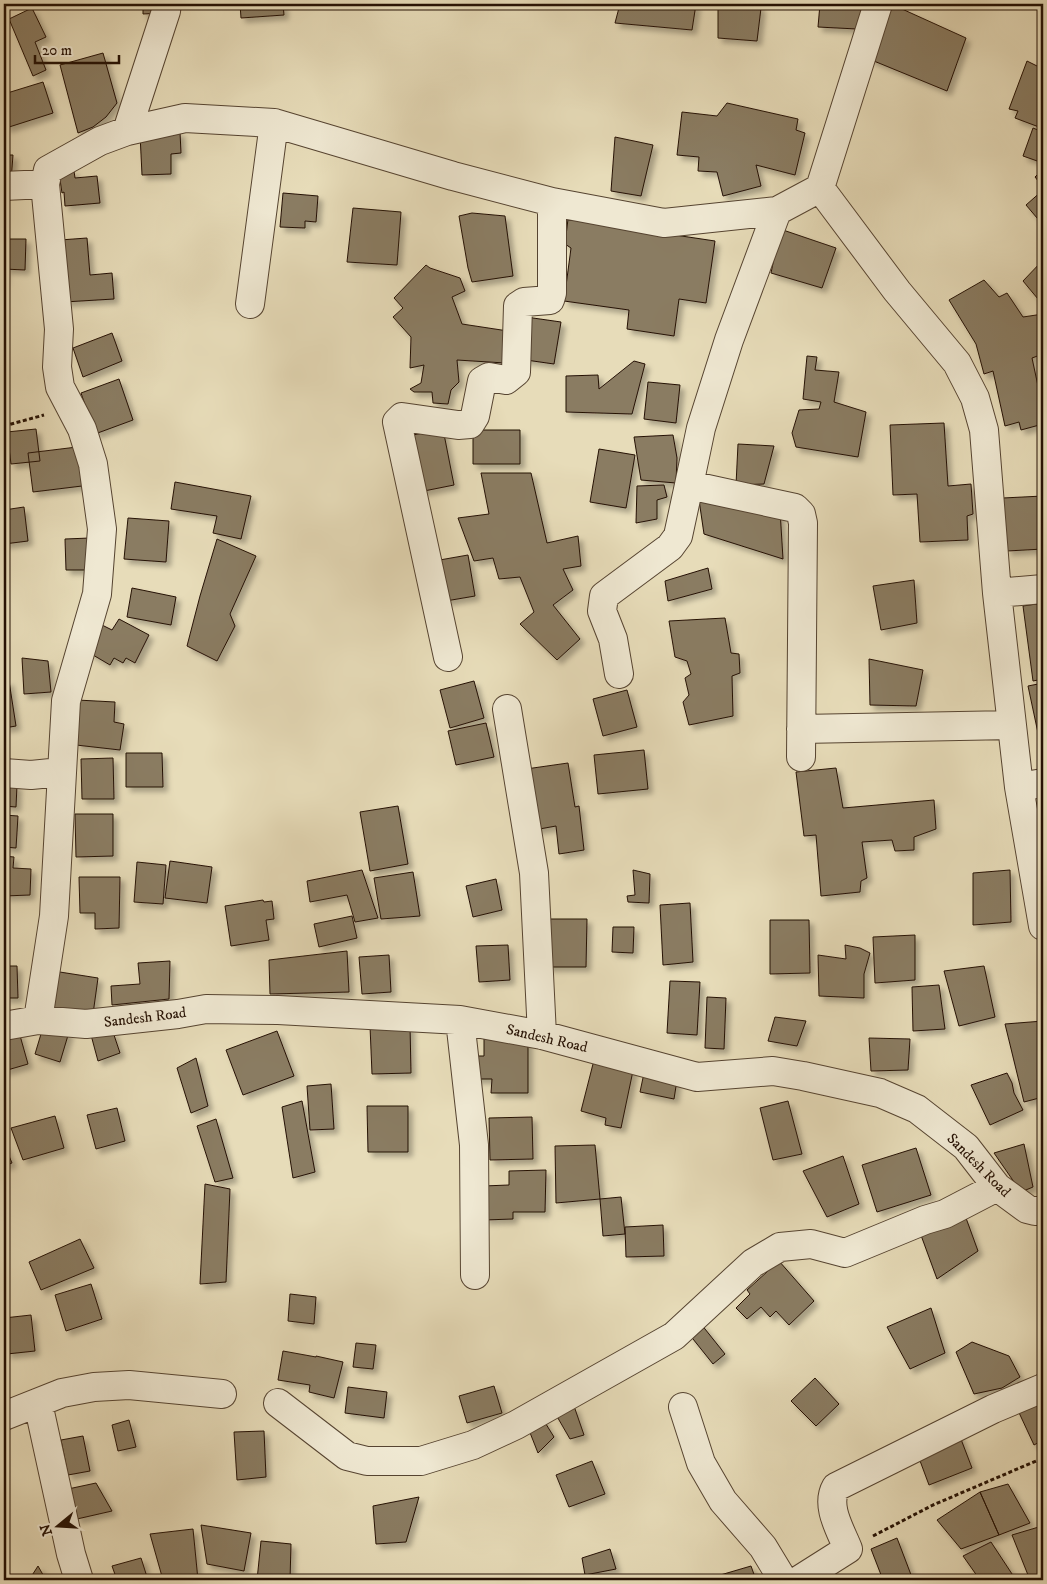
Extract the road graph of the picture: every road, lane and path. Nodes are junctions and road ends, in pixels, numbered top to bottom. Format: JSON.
{"nodes":[{"id":1,"x":167,"y":4,"type":"edge"},
{"id":2,"x":878,"y":4,"type":"edge"},
{"id":3,"x":274,"y":123,"type":"junction"},
{"id":4,"x":127,"y":131,"type":"junction"},
{"id":5,"x":45,"y":184,"type":"junction"},
{"id":6,"x":4,"y":186,"type":"edge"},
{"id":7,"x":820,"y":188,"type":"junction"},
{"id":8,"x":552,"y":202,"type":"junction"},
{"id":9,"x":776,"y":211,"type":"junction"},
{"id":10,"x":250,"y":304,"type":"dead end"},
{"id":11,"x":71,"y":407,"type":"junction"},
{"id":12,"x":4,"y":426,"type":"edge"},
{"id":13,"x":689,"y":486,"type":"junction"},
{"id":14,"x":1043,"y":590,"type":"edge"},
{"id":15,"x":997,"y":593,"type":"junction"},
{"id":16,"x":448,"y":658,"type":"dead end"},
{"id":17,"x":619,"y":674,"type":"dead end"},
{"id":18,"x":507,"y":709,"type":"dead end"},
{"id":19,"x":1012,"y":725,"type":"junction"},
{"id":20,"x":801,"y":729,"type":"junction"},
{"id":21,"x":800,"y":757,"type":"dead end"},
{"id":22,"x":61,"y":772,"type":"junction"},
{"id":23,"x":4,"y":773,"type":"edge"},
{"id":24,"x":1031,"y":785,"type":"edge"},
{"id":25,"x":1043,"y":926,"type":"edge"},
{"id":26,"x":38,"y":1020,"type":"junction"},
{"id":27,"x":460,"y":1020,"type":"junction"},
{"id":28,"x":4,"y":1026,"type":"edge"},
{"id":29,"x":542,"y":1035,"type":"junction"},
{"id":30,"x":997,"y":1187,"type":"junction"},
{"id":31,"x":1043,"y":1211,"type":"edge"},
{"id":32,"x":475,"y":1275,"type":"dead end"},
{"id":33,"x":1043,"y":1388,"type":"edge"},
{"id":34,"x":222,"y":1394,"type":"dead end"},
{"id":35,"x":38,"y":1403,"type":"junction"},
{"id":36,"x":278,"y":1403,"type":"dead end"},
{"id":37,"x":683,"y":1407,"type":"dead end"},
{"id":38,"x":4,"y":1416,"type":"edge"},
{"id":39,"x":1043,"y":1458,"type":"edge"},
{"id":40,"x":848,"y":1549,"type":"junction"},
{"id":41,"x":79,"y":1580,"type":"edge"},
{"id":42,"x":783,"y":1580,"type":"edge"},
{"id":43,"x":799,"y":1580,"type":"edge"}],
"edges":[{"from":1,"to":4,"type":"street"},
{"from":2,"to":7,"type":"street"},
{"from":3,"to":4,"type":"street"},
{"from":3,"to":8,"type":"street"},
{"from":3,"to":10,"type":"street"},
{"from":4,"to":5,"type":"street"},
{"from":5,"to":6,"type":"street"},
{"from":5,"to":11,"type":"street"},
{"from":7,"to":9,"type":"street"},
{"from":7,"to":15,"type":"street"},
{"from":8,"to":9,"type":"street"},
{"from":8,"to":16,"type":"street"},
{"from":9,"to":13,"type":"street"},
{"from":11,"to":12,"type":"path"},
{"from":11,"to":22,"type":"street"},
{"from":13,"to":17,"type":"street"},
{"from":13,"to":20,"type":"street"},
{"from":14,"to":15,"type":"street"},
{"from":15,"to":19,"type":"street"},
{"from":18,"to":29,"type":"street"},
{"from":19,"to":20,"type":"street"},
{"from":19,"to":24,"type":"street"},
{"from":20,"to":21,"type":"street"},
{"from":22,"to":23,"type":"street"},
{"from":22,"to":26,"type":"street"},
{"from":24,"to":25,"type":"street"},
{"from":26,"to":27,"type":"street","name":"Sandesh Road"},
{"from":26,"to":28,"type":"street","name":"Sandesh Road"},
{"from":27,"to":29,"type":"street","name":"Sandesh Road"},
{"from":27,"to":32,"type":"street"},
{"from":29,"to":30,"type":"street","name":"Sandesh Road"},
{"from":30,"to":31,"type":"street","name":"Sandesh Road"},
{"from":30,"to":36,"type":"street"},
{"from":33,"to":40,"type":"street"},
{"from":34,"to":35,"type":"street"},
{"from":35,"to":38,"type":"street"},
{"from":35,"to":41,"type":"street"},
{"from":37,"to":42,"type":"street"},
{"from":39,"to":40,"type":"path"},
{"from":40,"to":43,"type":"street"}]}
